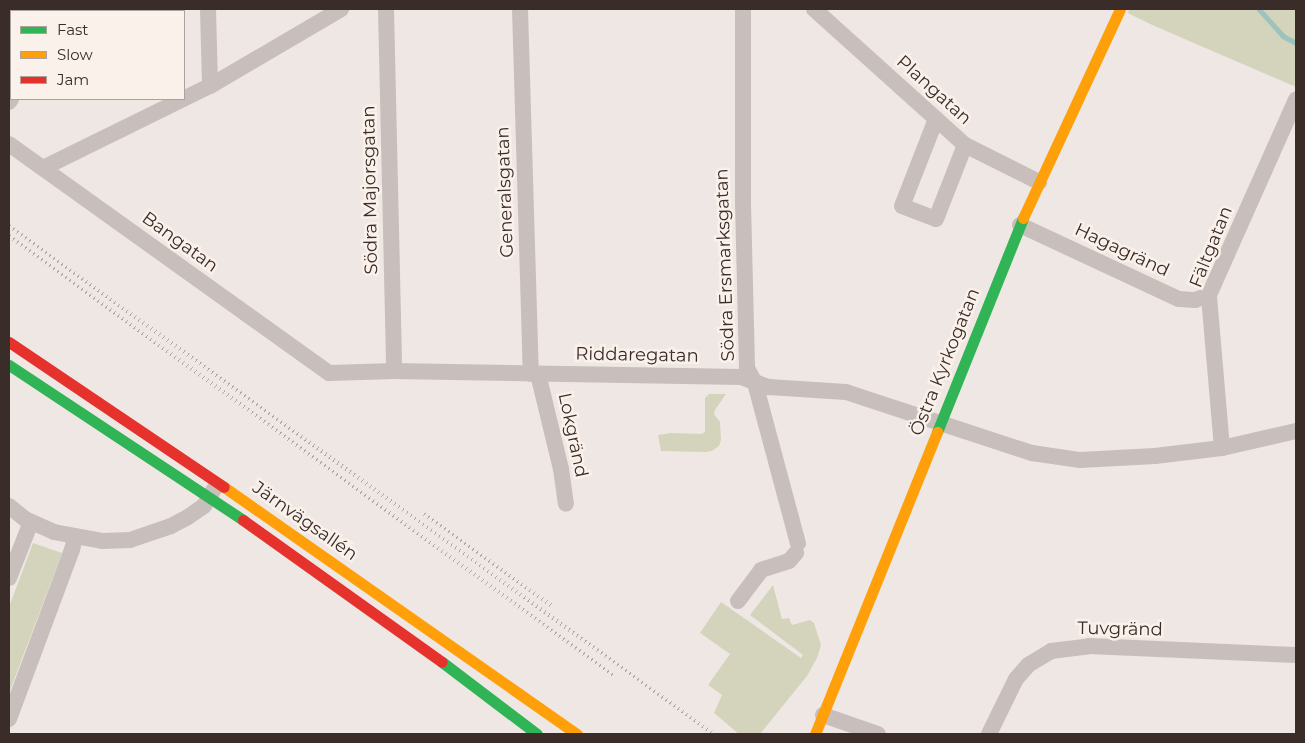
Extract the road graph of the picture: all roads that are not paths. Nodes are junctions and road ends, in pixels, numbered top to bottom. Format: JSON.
{"nodes":[{"id":1,"x":208,"y":9,"type":"edge"},
{"id":2,"x":341,"y":9,"type":"edge"},
{"id":3,"x":386,"y":9,"type":"edge"},
{"id":4,"x":520,"y":9,"type":"edge"},
{"id":5,"x":743,"y":9,"type":"edge"},
{"id":6,"x":814,"y":9,"type":"edge"},
{"id":7,"x":1120,"y":9,"type":"edge"},
{"id":8,"x":210,"y":86,"type":"junction"},
{"id":9,"x":185,"y":98,"type":"edge"},
{"id":10,"x":181,"y":100,"type":"edge"},
{"id":11,"x":1296,"y":100,"type":"edge"},
{"id":12,"x":936,"y":119,"type":"junction"},
{"id":13,"x":9,"y":144,"type":"edge"},
{"id":14,"x":965,"y":145,"type":"junction"},
{"id":15,"x":43,"y":168,"type":"junction"},
{"id":16,"x":1040,"y":182,"type":"junction"},
{"id":17,"x":1020,"y":225,"type":"junction"},
{"id":18,"x":1209,"y":295,"type":"junction"},
{"id":19,"x":9,"y":342,"type":"edge"},
{"id":20,"x":9,"y":365,"type":"edge"},
{"id":21,"x":394,"y":371,"type":"junction"},
{"id":22,"x":329,"y":374,"type":"joint"},
{"id":23,"x":535,"y":374,"type":"junction"},
{"id":24,"x":755,"y":383,"type":"junction"},
{"id":25,"x":939,"y":421,"type":"junction"},
{"id":26,"x":1296,"y":431,"type":"edge"},
{"id":27,"x":1222,"y":448,"type":"junction"},
{"id":28,"x":214,"y":490,"type":"junction"},
{"id":29,"x":566,"y":504,"type":"dead end"},
{"id":30,"x":9,"y":506,"type":"edge"},
{"id":31,"x":30,"y":522,"type":"junction"},
{"id":32,"x":75,"y":537,"type":"junction"},
{"id":33,"x":9,"y":578,"type":"edge"},
{"id":34,"x":738,"y":601,"type":"dead end"},
{"id":35,"x":1296,"y":655,"type":"edge"},
{"id":36,"x":823,"y":715,"type":"junction"},
{"id":37,"x":9,"y":719,"type":"edge"},
{"id":38,"x":525,"y":729,"type":"edge"},
{"id":39,"x":537,"y":734,"type":"edge"},
{"id":40,"x":577,"y":734,"type":"edge"},
{"id":41,"x":815,"y":734,"type":"edge"},
{"id":42,"x":878,"y":734,"type":"edge"},
{"id":43,"x":989,"y":734,"type":"edge"}],
"edges":[{"from":1,"to":8,"type":"street"},
{"from":2,"to":8,"type":"street"},
{"from":3,"to":21,"type":"street","name":"Södra Majorsgatan"},
{"from":4,"to":23,"type":"street","name":"Generalsgatan"},
{"from":5,"to":24,"type":"street","name":"Södra Ersmarksgatan"},
{"from":6,"to":12,"type":"street","name":"Plangatan"},
{"from":7,"to":16,"type":"main road","name":"Östra Kyrkogatan"},
{"from":8,"to":9,"type":"street"},
{"from":10,"to":15,"type":"street"},
{"from":11,"to":18,"type":"street","name":"Fältgatan"},
{"from":12,"to":14,"type":"street","name":"Plangatan"},
{"from":12,"to":14,"type":"street"},
{"from":13,"to":15,"type":"street","name":"Bangatan"},
{"from":14,"to":16,"type":"street","name":"Plangatan"},
{"from":15,"to":22,"type":"street","name":"Bangatan"},
{"from":16,"to":17,"type":"main road","name":"Östra Kyrkogatan"},
{"from":17,"to":18,"type":"street","name":"Hagagränd"},
{"from":17,"to":25,"type":"main road","name":"Östra Kyrkogatan"},
{"from":18,"to":27,"type":"street","name":"Fältgatan"},
{"from":19,"to":28,"type":"main road","name":"Järnvägsallén"},
{"from":20,"to":28,"type":"main road","name":"Järnvägsallén"},
{"from":21,"to":22,"type":"street","name":"Riddaregatan"},
{"from":21,"to":23,"type":"street","name":"Riddaregatan"},
{"from":23,"to":24,"type":"street","name":"Riddaregatan"},
{"from":23,"to":29,"type":"street","name":"Lokgränd"},
{"from":24,"to":25,"type":"street","name":"Riddaregatan"},
{"from":24,"to":34,"type":"street","name":"Södra Ersmarksgatan"},
{"from":25,"to":27,"type":"street","name":"Riddaregatan"},
{"from":25,"to":36,"type":"main road","name":"Östra Kyrkogatan"},
{"from":26,"to":27,"type":"street","name":"Riddaregatan"},
{"from":28,"to":32,"type":"street"},
{"from":28,"to":38,"type":"main road","name":"Järnvägsallén"},
{"from":28,"to":40,"type":"main road","name":"Järnvägsallén"},
{"from":30,"to":31,"type":"street"},
{"from":31,"to":32,"type":"street"},
{"from":31,"to":33,"type":"street"},
{"from":32,"to":37,"type":"street"},
{"from":35,"to":43,"type":"street","name":"Tuvgränd"},
{"from":36,"to":41,"type":"main road","name":"Östra Kyrkogatan"},
{"from":36,"to":42,"type":"street"},
{"from":38,"to":39,"type":"main road","name":"Järnvägsallén"}]}
